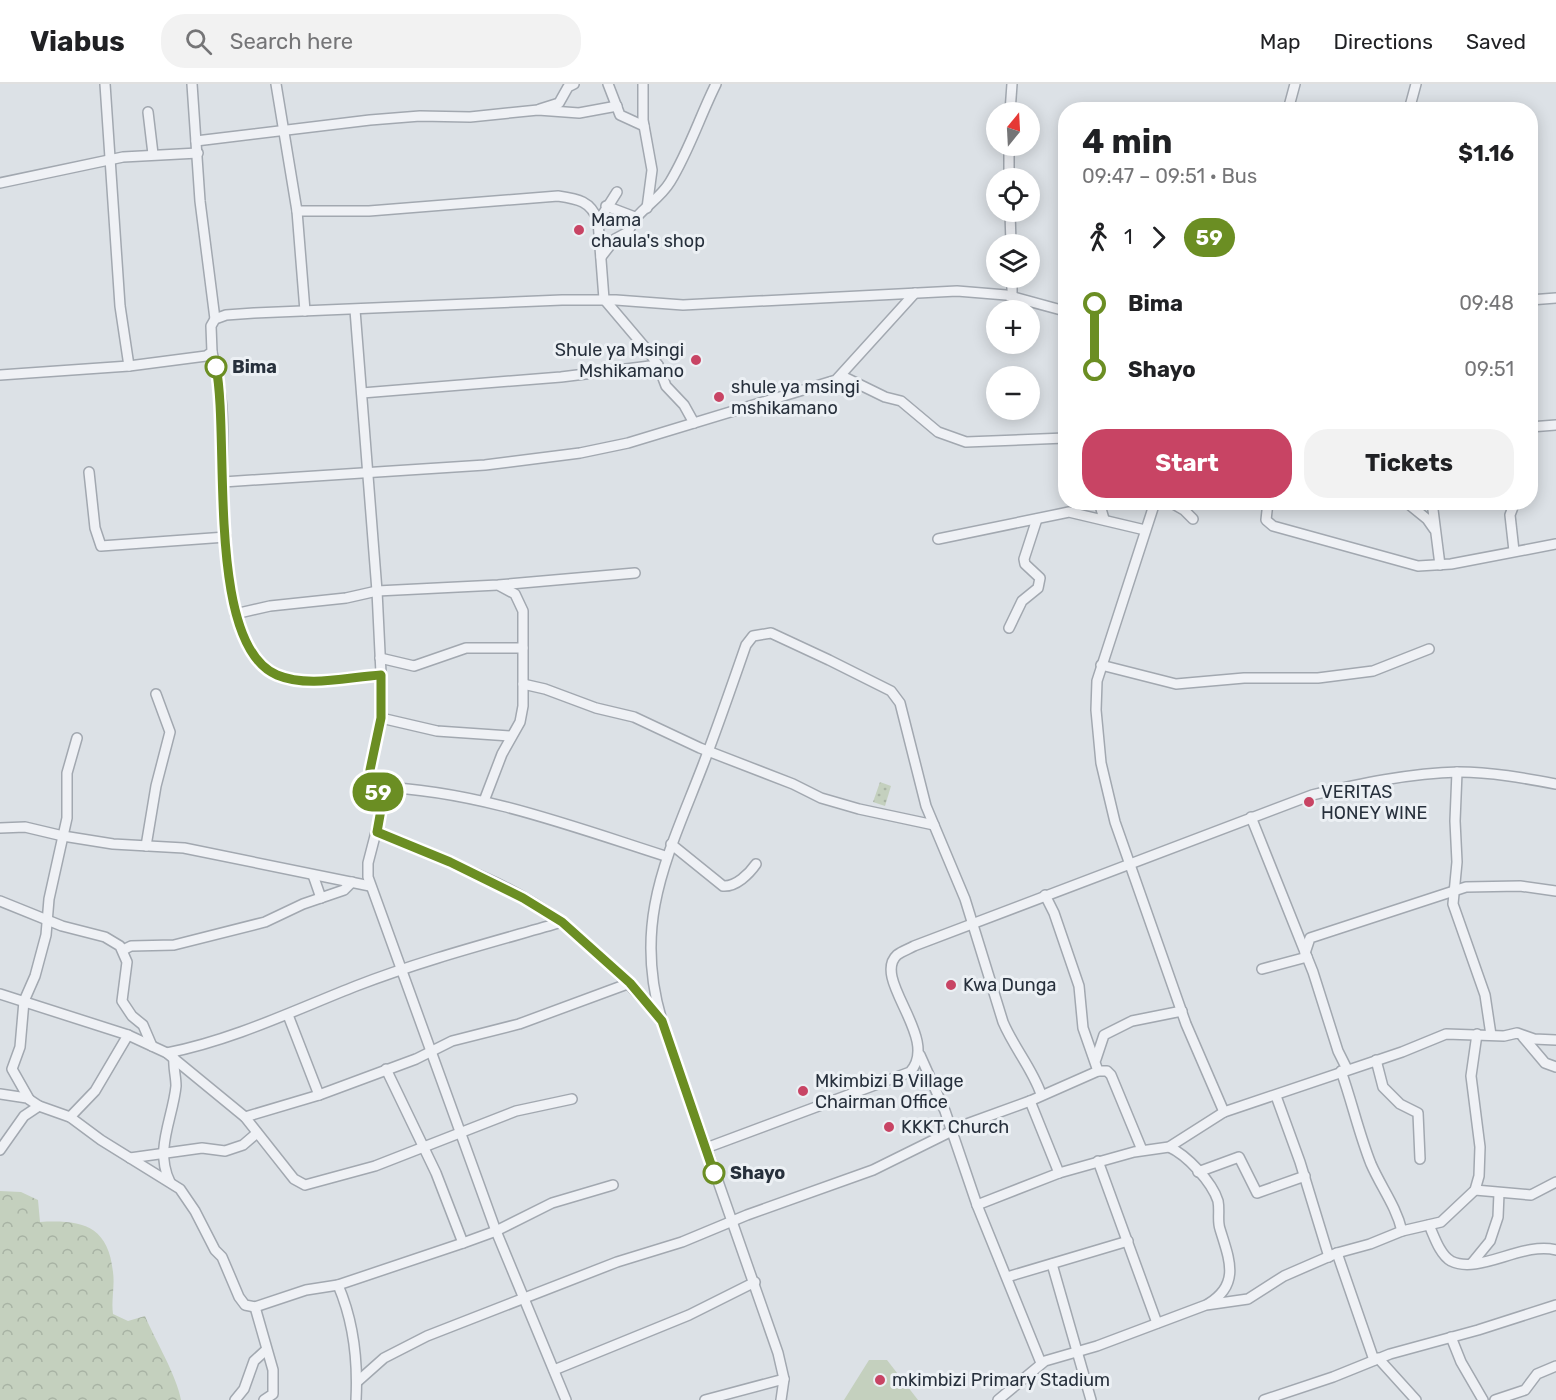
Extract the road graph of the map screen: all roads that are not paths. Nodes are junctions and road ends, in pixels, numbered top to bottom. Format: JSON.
{"nodes":[{"id":1,"x":105,"y":84,"type":"edge"},
{"id":2,"x":192,"y":84,"type":"edge"},
{"id":3,"x":276,"y":84,"type":"edge"},
{"id":4,"x":574,"y":84,"type":"edge"},
{"id":5,"x":608,"y":84,"type":"edge"},
{"id":6,"x":643,"y":84,"type":"edge"},
{"id":7,"x":716,"y":84,"type":"edge"},
{"id":8,"x":1012,"y":84,"type":"edge"},
{"id":9,"x":1295,"y":84,"type":"edge"},
{"id":10,"x":1416,"y":84,"type":"edge"},
{"id":11,"x":1011,"y":102,"type":"edge"},
{"id":12,"x":1290,"y":102,"type":"edge"},
{"id":13,"x":1411,"y":102,"type":"edge"},
{"id":14,"x":617,"y":106,"type":"junction"},
{"id":15,"x":538,"y":110,"type":"junction"},
{"id":16,"x":148,"y":112,"type":"dead end"},
{"id":17,"x":644,"y":126,"type":"junction"},
{"id":18,"x":285,"y":131,"type":"junction"},
{"id":19,"x":196,"y":141,"type":"junction"},
{"id":20,"x":198,"y":153,"type":"junction"},
{"id":21,"x":153,"y":154,"type":"junction"},
{"id":22,"x":111,"y":160,"type":"junction"},
{"id":23,"x":0,"y":183,"type":"edge"},
{"id":24,"x":618,"y":192,"type":"dead end"},
{"id":25,"x":606,"y":206,"type":"junction"},
{"id":26,"x":647,"y":208,"type":"junction"},
{"id":27,"x":297,"y":211,"type":"junction"},
{"id":28,"x":635,"y":217,"type":"junction"},
{"id":29,"x":598,"y":222,"type":"junction"},
{"id":30,"x":601,"y":257,"type":"junction"},
{"id":31,"x":1012,"y":288,"type":"edge"},
{"id":32,"x":915,"y":293,"type":"junction"},
{"id":33,"x":1012,"y":297,"type":"junction"},
{"id":34,"x":1556,"y":298,"type":"edge"},
{"id":35,"x":604,"y":299,"type":"junction"},
{"id":36,"x":1538,"y":299,"type":"edge"},
{"id":37,"x":626,"y":301,"type":"junction"},
{"id":38,"x":1058,"y":309,"type":"edge"},
{"id":39,"x":355,"y":310,"type":"junction"},
{"id":40,"x":305,"y":311,"type":"junction"},
{"id":41,"x":215,"y":319,"type":"junction"},
{"id":42,"x":623,"y":324,"type":"junction"},
{"id":43,"x":212,"y":352,"type":"junction"},
{"id":44,"x":658,"y":365,"type":"junction"},
{"id":45,"x":129,"y":366,"type":"junction"},
{"id":46,"x":0,"y":375,"type":"edge"},
{"id":47,"x":842,"y":376,"type":"junction"},
{"id":48,"x":362,"y":393,"type":"junction"},
{"id":49,"x":694,"y":423,"type":"junction"},
{"id":50,"x":1556,"y":425,"type":"edge"},
{"id":51,"x":1538,"y":426,"type":"edge"},
{"id":52,"x":1058,"y":438,"type":"edge"},
{"id":53,"x":89,"y":472,"type":"dead end"},
{"id":54,"x":367,"y":474,"type":"junction"},
{"id":55,"x":223,"y":482,"type":"junction"},
{"id":56,"x":1101,"y":510,"type":"edge"},
{"id":57,"x":1152,"y":510,"type":"edge"},
{"id":58,"x":1184,"y":510,"type":"edge"},
{"id":59,"x":1267,"y":510,"type":"edge"},
{"id":60,"x":1416,"y":510,"type":"edge"},
{"id":61,"x":1433,"y":510,"type":"edge"},
{"id":62,"x":1512,"y":510,"type":"edge"},
{"id":63,"x":1037,"y":519,"type":"junction"},
{"id":64,"x":1104,"y":519,"type":"junction"},
{"id":65,"x":1193,"y":519,"type":"dead end"},
{"id":66,"x":1145,"y":530,"type":"junction"},
{"id":67,"x":1437,"y":533,"type":"junction"},
{"id":68,"x":226,"y":537,"type":"junction"},
{"id":69,"x":938,"y":539,"type":"dead end"},
{"id":70,"x":1556,"y":544,"type":"edge"},
{"id":71,"x":1514,"y":551,"type":"junction"},
{"id":72,"x":1440,"y":566,"type":"junction"},
{"id":73,"x":635,"y":573,"type":"dead end"},
{"id":74,"x":498,"y":585,"type":"junction"},
{"id":75,"x":377,"y":591,"type":"junction"},
{"id":76,"x":235,"y":614,"type":"junction"},
{"id":77,"x":1010,"y":628,"type":"dead end"},
{"id":78,"x":523,"y":648,"type":"junction"},
{"id":79,"x":1429,"y":649,"type":"dead end"},
{"id":80,"x":380,"y":658,"type":"junction"},
{"id":81,"x":1101,"y":665,"type":"junction"},
{"id":82,"x":381,"y":675,"type":"junction"},
{"id":83,"x":524,"y":684,"type":"junction"},
{"id":84,"x":156,"y":693,"type":"dead end"},
{"id":85,"x":381,"y":718,"type":"junction"},
{"id":86,"x":510,"y":736,"type":"junction"},
{"id":87,"x":77,"y":738,"type":"dead end"},
{"id":88,"x":708,"y":751,"type":"junction"},
{"id":89,"x":1457,"y":772,"type":"junction"},
{"id":90,"x":1556,"y":784,"type":"edge"},
{"id":91,"x":376,"y":787,"type":"junction"},
{"id":92,"x":484,"y":801,"type":"junction"},
{"id":93,"x":1251,"y":817,"type":"junction"},
{"id":94,"x":934,"y":825,"type":"junction"},
{"id":95,"x":0,"y":828,"type":"edge"},
{"id":96,"x":377,"y":832,"type":"junction"},
{"id":97,"x":63,"y":836,"type":"junction"},
{"id":98,"x":670,"y":844,"type":"junction"},
{"id":99,"x":146,"y":846,"type":"junction"},
{"id":100,"x":665,"y":856,"type":"junction"},
{"id":101,"x":1130,"y":863,"type":"junction"},
{"id":102,"x":756,"y":864,"type":"dead end"},
{"id":103,"x":313,"y":875,"type":"junction"},
{"id":104,"x":352,"y":882,"type":"junction"},
{"id":105,"x":370,"y":886,"type":"junction"},
{"id":106,"x":1556,"y":891,"type":"edge"},
{"id":107,"x":1453,"y":893,"type":"junction"},
{"id":108,"x":1045,"y":895,"type":"junction"},
{"id":109,"x":321,"y":898,"type":"junction"},
{"id":110,"x":0,"y":901,"type":"edge"},
{"id":111,"x":48,"y":920,"type":"junction"},
{"id":112,"x":562,"y":922,"type":"junction"},
{"id":113,"x":973,"y":924,"type":"junction"},
{"id":114,"x":1296,"y":934,"type":"junction"},
{"id":115,"x":1310,"y":938,"type":"junction"},
{"id":116,"x":123,"y":950,"type":"junction"},
{"id":117,"x":1306,"y":955,"type":"junction"},
{"id":118,"x":401,"y":969,"type":"junction"},
{"id":119,"x":1262,"y":969,"type":"dead end"},
{"id":120,"x":630,"y":983,"type":"junction"},
{"id":121,"x":0,"y":994,"type":"edge"},
{"id":122,"x":24,"y":1001,"type":"junction"},
{"id":123,"x":1182,"y":1011,"type":"junction"},
{"id":124,"x":288,"y":1015,"type":"junction"},
{"id":125,"x":662,"y":1021,"type":"junction"},
{"id":126,"x":1476,"y":1034,"type":"junction"},
{"id":127,"x":128,"y":1035,"type":"junction"},
{"id":128,"x":1491,"y":1035,"type":"junction"},
{"id":129,"x":1521,"y":1035,"type":"junction"},
{"id":130,"x":1556,"y":1040,"type":"edge"},
{"id":131,"x":152,"y":1046,"type":"junction"},
{"id":132,"x":430,"y":1052,"type":"junction"},
{"id":133,"x":170,"y":1055,"type":"junction"},
{"id":134,"x":920,"y":1056,"type":"junction"},
{"id":135,"x":1096,"y":1059,"type":"junction"},
{"id":136,"x":1376,"y":1060,"type":"junction"},
{"id":137,"x":1556,"y":1067,"type":"edge"},
{"id":138,"x":386,"y":1069,"type":"junction"},
{"id":139,"x":1344,"y":1070,"type":"junction"},
{"id":140,"x":1098,"y":1071,"type":"junction"},
{"id":141,"x":0,"y":1094,"type":"edge"},
{"id":142,"x":319,"y":1095,"type":"junction"},
{"id":143,"x":1041,"y":1095,"type":"junction"},
{"id":144,"x":1276,"y":1096,"type":"junction"},
{"id":145,"x":29,"y":1099,"type":"junction"},
{"id":146,"x":572,"y":1099,"type":"dead end"},
{"id":147,"x":1030,"y":1101,"type":"junction"},
{"id":148,"x":39,"y":1107,"type":"junction"},
{"id":149,"x":1224,"y":1112,"type":"junction"},
{"id":150,"x":70,"y":1117,"type":"junction"},
{"id":151,"x":245,"y":1117,"type":"junction"},
{"id":152,"x":460,"y":1131,"type":"junction"},
{"id":153,"x":952,"y":1132,"type":"junction"},
{"id":154,"x":257,"y":1133,"type":"junction"},
{"id":155,"x":1169,"y":1147,"type":"junction"},
{"id":156,"x":425,"y":1148,"type":"junction"},
{"id":157,"x":706,"y":1148,"type":"junction"},
{"id":158,"x":0,"y":1150,"type":"edge"},
{"id":159,"x":1142,"y":1150,"type":"junction"},
{"id":160,"x":164,"y":1155,"type":"junction"},
{"id":161,"x":130,"y":1158,"type":"junction"},
{"id":162,"x":1420,"y":1159,"type":"dead end"},
{"id":163,"x":1098,"y":1161,"type":"junction"},
{"id":164,"x":1198,"y":1172,"type":"junction"},
{"id":165,"x":1059,"y":1173,"type":"junction"},
{"id":166,"x":1305,"y":1176,"type":"junction"},
{"id":167,"x":170,"y":1182,"type":"junction"},
{"id":168,"x":1556,"y":1182,"type":"edge"},
{"id":169,"x":613,"y":1185,"type":"dead end"},
{"id":170,"x":1474,"y":1190,"type":"junction"},
{"id":171,"x":1499,"y":1193,"type":"junction"},
{"id":172,"x":978,"y":1204,"type":"junction"},
{"id":173,"x":730,"y":1223,"type":"junction"},
{"id":174,"x":1429,"y":1226,"type":"junction"},
{"id":175,"x":496,"y":1231,"type":"junction"},
{"id":176,"x":1402,"y":1231,"type":"junction"},
{"id":177,"x":1128,"y":1241,"type":"junction"},
{"id":178,"x":463,"y":1243,"type":"junction"},
{"id":179,"x":1556,"y":1250,"type":"edge"},
{"id":180,"x":1333,"y":1255,"type":"junction"},
{"id":181,"x":1472,"y":1263,"type":"junction"},
{"id":182,"x":1052,"y":1264,"type":"junction"},
{"id":183,"x":1007,"y":1277,"type":"junction"},
{"id":184,"x":754,"y":1282,"type":"junction"},
{"id":185,"x":338,"y":1285,"type":"junction"},
{"id":186,"x":525,"y":1297,"type":"junction"},
{"id":187,"x":1206,"y":1305,"type":"junction"},
{"id":188,"x":1556,"y":1305,"type":"edge"},
{"id":189,"x":255,"y":1307,"type":"junction"},
{"id":190,"x":1157,"y":1323,"type":"junction"},
{"id":191,"x":1451,"y":1337,"type":"junction"},
{"id":192,"x":266,"y":1350,"type":"junction"},
{"id":193,"x":1078,"y":1353,"type":"junction"},
{"id":194,"x":1376,"y":1359,"type":"junction"},
{"id":195,"x":1041,"y":1363,"type":"junction"},
{"id":196,"x":1556,"y":1366,"type":"edge"},
{"id":197,"x":554,"y":1370,"type":"junction"},
{"id":198,"x":784,"y":1379,"type":"junction"},
{"id":199,"x":357,"y":1382,"type":"junction"},
{"id":200,"x":1506,"y":1395,"type":"junction"},
{"id":201,"x":235,"y":1400,"type":"edge"},
{"id":202,"x":264,"y":1400,"type":"edge"},
{"id":203,"x":356,"y":1400,"type":"edge"},
{"id":204,"x":566,"y":1400,"type":"edge"},
{"id":205,"x":705,"y":1400,"type":"edge"},
{"id":206,"x":781,"y":1400,"type":"edge"},
{"id":207,"x":998,"y":1400,"type":"edge"},
{"id":208,"x":1091,"y":1400,"type":"edge"},
{"id":209,"x":1264,"y":1400,"type":"edge"},
{"id":210,"x":1416,"y":1400,"type":"edge"},
{"id":211,"x":1483,"y":1400,"type":"edge"},
{"id":212,"x":1495,"y":1400,"type":"edge"},
{"id":213,"x":1516,"y":1400,"type":"edge"}],
"edges":[{"from":1,"to":22,"type":"street"},
{"from":2,"to":19,"type":"street"},
{"from":3,"to":18,"type":"street"},
{"from":4,"to":15,"type":"street"},
{"from":5,"to":14,"type":"street"},
{"from":6,"to":17,"type":"street"},
{"from":7,"to":26,"type":"street"},
{"from":8,"to":11,"type":"street"},
{"from":9,"to":12,"type":"street"},
{"from":10,"to":13,"type":"street"},
{"from":14,"to":15,"type":"street"},
{"from":14,"to":17,"type":"street"},
{"from":15,"to":18,"type":"street"},
{"from":16,"to":21,"type":"street"},
{"from":17,"to":26,"type":"street"},
{"from":18,"to":19,"type":"street"},
{"from":18,"to":27,"type":"street"},
{"from":19,"to":20,"type":"street"},
{"from":20,"to":21,"type":"street"},
{"from":20,"to":41,"type":"street"},
{"from":21,"to":22,"type":"street"},
{"from":22,"to":23,"type":"street"},
{"from":22,"to":45,"type":"street"},
{"from":24,"to":25,"type":"street"},
{"from":25,"to":28,"type":"street"},
{"from":25,"to":29,"type":"street"},
{"from":26,"to":28,"type":"street"},
{"from":27,"to":29,"type":"street"},
{"from":27,"to":40,"type":"street"},
{"from":28,"to":30,"type":"street"},
{"from":29,"to":30,"type":"street"},
{"from":30,"to":35,"type":"street"},
{"from":31,"to":33,"type":"street"},
{"from":32,"to":33,"type":"street"},
{"from":32,"to":37,"type":"street"},
{"from":32,"to":47,"type":"street"},
{"from":33,"to":38,"type":"street"},
{"from":34,"to":36,"type":"street"},
{"from":35,"to":37,"type":"street"},
{"from":35,"to":39,"type":"street"},
{"from":35,"to":42,"type":"street"},
{"from":37,"to":42,"type":"street"},
{"from":39,"to":40,"type":"street"},
{"from":39,"to":48,"type":"street"},
{"from":40,"to":41,"type":"street"},
{"from":41,"to":43,"type":"street"},
{"from":42,"to":44,"type":"street"},
{"from":43,"to":45,"type":"street"},
{"from":43,"to":55,"type":"street"},
{"from":44,"to":48,"type":"street"},
{"from":44,"to":49,"type":"street"},
{"from":45,"to":46,"type":"street"},
{"from":47,"to":49,"type":"street"},
{"from":47,"to":52,"type":"street"},
{"from":48,"to":54,"type":"street"},
{"from":49,"to":54,"type":"street"},
{"from":50,"to":51,"type":"street"},
{"from":53,"to":68,"type":"street"},
{"from":54,"to":55,"type":"street"},
{"from":54,"to":75,"type":"street"},
{"from":55,"to":68,"type":"street"},
{"from":56,"to":64,"type":"street"},
{"from":57,"to":66,"type":"street"},
{"from":58,"to":65,"type":"street"},
{"from":59,"to":72,"type":"street"},
{"from":60,"to":67,"type":"street"},
{"from":61,"to":67,"type":"street"},
{"from":62,"to":71,"type":"street"},
{"from":63,"to":64,"type":"street"},
{"from":63,"to":69,"type":"street"},
{"from":63,"to":77,"type":"street"},
{"from":64,"to":66,"type":"street"},
{"from":66,"to":81,"type":"street"},
{"from":67,"to":72,"type":"street"},
{"from":68,"to":76,"type":"street"},
{"from":70,"to":71,"type":"street"},
{"from":71,"to":72,"type":"street"},
{"from":73,"to":74,"type":"street"},
{"from":74,"to":75,"type":"street"},
{"from":74,"to":78,"type":"street"},
{"from":75,"to":76,"type":"street"},
{"from":75,"to":80,"type":"street"},
{"from":76,"to":82,"type":"street"},
{"from":78,"to":80,"type":"street"},
{"from":78,"to":83,"type":"street"},
{"from":79,"to":81,"type":"street"},
{"from":80,"to":82,"type":"street"},
{"from":81,"to":101,"type":"street"},
{"from":82,"to":85,"type":"street"},
{"from":83,"to":86,"type":"street"},
{"from":83,"to":88,"type":"street"},
{"from":84,"to":99,"type":"street"},
{"from":85,"to":86,"type":"street"},
{"from":85,"to":91,"type":"street"},
{"from":86,"to":92,"type":"street"},
{"from":87,"to":97,"type":"street"},
{"from":88,"to":94,"type":"street"},
{"from":88,"to":94,"type":"street"},
{"from":88,"to":98,"type":"street"},
{"from":89,"to":90,"type":"street"},
{"from":89,"to":93,"type":"street"},
{"from":89,"to":107,"type":"street"},
{"from":91,"to":92,"type":"street"},
{"from":91,"to":96,"type":"street"},
{"from":92,"to":100,"type":"street"},
{"from":93,"to":101,"type":"street"},
{"from":93,"to":114,"type":"street"},
{"from":94,"to":113,"type":"street"},
{"from":95,"to":97,"type":"street"},
{"from":96,"to":105,"type":"street"},
{"from":96,"to":112,"type":"street"},
{"from":97,"to":99,"type":"street"},
{"from":97,"to":111,"type":"street"},
{"from":98,"to":100,"type":"street"},
{"from":98,"to":102,"type":"street"},
{"from":99,"to":103,"type":"street"},
{"from":100,"to":125,"type":"street"},
{"from":101,"to":108,"type":"street"},
{"from":101,"to":123,"type":"street"},
{"from":103,"to":104,"type":"street"},
{"from":103,"to":109,"type":"street"},
{"from":104,"to":105,"type":"street"},
{"from":104,"to":109,"type":"street"},
{"from":105,"to":118,"type":"street"},
{"from":106,"to":107,"type":"street"},
{"from":107,"to":115,"type":"street"},
{"from":107,"to":128,"type":"street"},
{"from":108,"to":113,"type":"street"},
{"from":108,"to":135,"type":"street"},
{"from":109,"to":116,"type":"street"},
{"from":110,"to":111,"type":"street"},
{"from":111,"to":116,"type":"street"},
{"from":111,"to":122,"type":"street"},
{"from":112,"to":118,"type":"street"},
{"from":112,"to":120,"type":"street"},
{"from":113,"to":134,"type":"street"},
{"from":113,"to":143,"type":"street"},
{"from":114,"to":115,"type":"street"},
{"from":114,"to":117,"type":"street"},
{"from":115,"to":117,"type":"street"},
{"from":116,"to":131,"type":"street"},
{"from":117,"to":119,"type":"street"},
{"from":117,"to":139,"type":"street"},
{"from":118,"to":124,"type":"street"},
{"from":118,"to":132,"type":"street"},
{"from":120,"to":125,"type":"street"},
{"from":120,"to":132,"type":"street"},
{"from":121,"to":122,"type":"street"},
{"from":122,"to":127,"type":"street"},
{"from":122,"to":145,"type":"street"},
{"from":123,"to":135,"type":"street"},
{"from":123,"to":149,"type":"street"},
{"from":124,"to":133,"type":"street"},
{"from":124,"to":142,"type":"street"},
{"from":125,"to":157,"type":"street"},
{"from":126,"to":128,"type":"street"},
{"from":126,"to":136,"type":"street"},
{"from":126,"to":170,"type":"street"},
{"from":127,"to":131,"type":"street"},
{"from":127,"to":150,"type":"street"},
{"from":128,"to":129,"type":"street"},
{"from":129,"to":130,"type":"street"},
{"from":129,"to":137,"type":"street"},
{"from":131,"to":133,"type":"street"},
{"from":132,"to":138,"type":"street"},
{"from":132,"to":152,"type":"street"},
{"from":133,"to":151,"type":"street"},
{"from":133,"to":160,"type":"street"},
{"from":134,"to":153,"type":"street"},
{"from":134,"to":157,"type":"street"},
{"from":135,"to":140,"type":"street"},
{"from":136,"to":139,"type":"street"},
{"from":136,"to":162,"type":"street"},
{"from":138,"to":142,"type":"street"},
{"from":138,"to":156,"type":"street"},
{"from":139,"to":144,"type":"street"},
{"from":139,"to":176,"type":"street"},
{"from":140,"to":143,"type":"street"},
{"from":140,"to":159,"type":"street"},
{"from":141,"to":145,"type":"street"},
{"from":142,"to":151,"type":"street"},
{"from":143,"to":147,"type":"street"},
{"from":144,"to":149,"type":"street"},
{"from":144,"to":166,"type":"street"},
{"from":145,"to":148,"type":"street"},
{"from":146,"to":152,"type":"street"},
{"from":147,"to":153,"type":"street"},
{"from":147,"to":165,"type":"street"},
{"from":148,"to":150,"type":"street"},
{"from":148,"to":158,"type":"street"},
{"from":149,"to":155,"type":"street"},
{"from":150,"to":161,"type":"street"},
{"from":151,"to":154,"type":"street"},
{"from":152,"to":156,"type":"street"},
{"from":152,"to":175,"type":"street"},
{"from":153,"to":172,"type":"street"},
{"from":153,"to":173,"type":"street"},
{"from":154,"to":156,"type":"street"},
{"from":154,"to":160,"type":"street"},
{"from":155,"to":159,"type":"street"},
{"from":155,"to":164,"type":"street"},
{"from":156,"to":178,"type":"street"},
{"from":157,"to":173,"type":"street"},
{"from":159,"to":163,"type":"street"},
{"from":160,"to":161,"type":"street"},
{"from":160,"to":167,"type":"street"},
{"from":161,"to":167,"type":"street"},
{"from":163,"to":165,"type":"street"},
{"from":163,"to":177,"type":"street"},
{"from":164,"to":166,"type":"street"},
{"from":164,"to":187,"type":"street"},
{"from":165,"to":172,"type":"street"},
{"from":166,"to":180,"type":"street"},
{"from":167,"to":189,"type":"street"},
{"from":168,"to":171,"type":"street"},
{"from":169,"to":175,"type":"street"},
{"from":170,"to":171,"type":"street"},
{"from":170,"to":174,"type":"street"},
{"from":171,"to":181,"type":"street"},
{"from":172,"to":183,"type":"street"},
{"from":173,"to":184,"type":"street"},
{"from":173,"to":186,"type":"street"},
{"from":174,"to":176,"type":"street"},
{"from":174,"to":181,"type":"street"},
{"from":175,"to":178,"type":"street"},
{"from":175,"to":186,"type":"street"},
{"from":176,"to":180,"type":"street"},
{"from":177,"to":182,"type":"street"},
{"from":177,"to":190,"type":"street"},
{"from":178,"to":185,"type":"street"},
{"from":179,"to":181,"type":"street"},
{"from":180,"to":187,"type":"street"},
{"from":180,"to":194,"type":"street"},
{"from":182,"to":183,"type":"street"},
{"from":182,"to":193,"type":"street"},
{"from":183,"to":195,"type":"street"},
{"from":184,"to":197,"type":"street"},
{"from":184,"to":198,"type":"street"},
{"from":185,"to":189,"type":"street"},
{"from":185,"to":199,"type":"street"},
{"from":186,"to":197,"type":"street"},
{"from":186,"to":199,"type":"street"},
{"from":187,"to":190,"type":"street"},
{"from":188,"to":191,"type":"street"},
{"from":189,"to":192,"type":"street"},
{"from":190,"to":193,"type":"street"},
{"from":191,"to":194,"type":"street"},
{"from":191,"to":211,"type":"street"},
{"from":192,"to":201,"type":"street"},
{"from":192,"to":202,"type":"street"},
{"from":193,"to":195,"type":"street"},
{"from":193,"to":208,"type":"street"},
{"from":194,"to":209,"type":"street"},
{"from":194,"to":210,"type":"street"},
{"from":195,"to":207,"type":"street"},
{"from":196,"to":200,"type":"street"},
{"from":197,"to":204,"type":"street"},
{"from":198,"to":205,"type":"street"},
{"from":198,"to":206,"type":"street"},
{"from":199,"to":203,"type":"street"},
{"from":200,"to":212,"type":"street"},
{"from":200,"to":213,"type":"street"}]}
